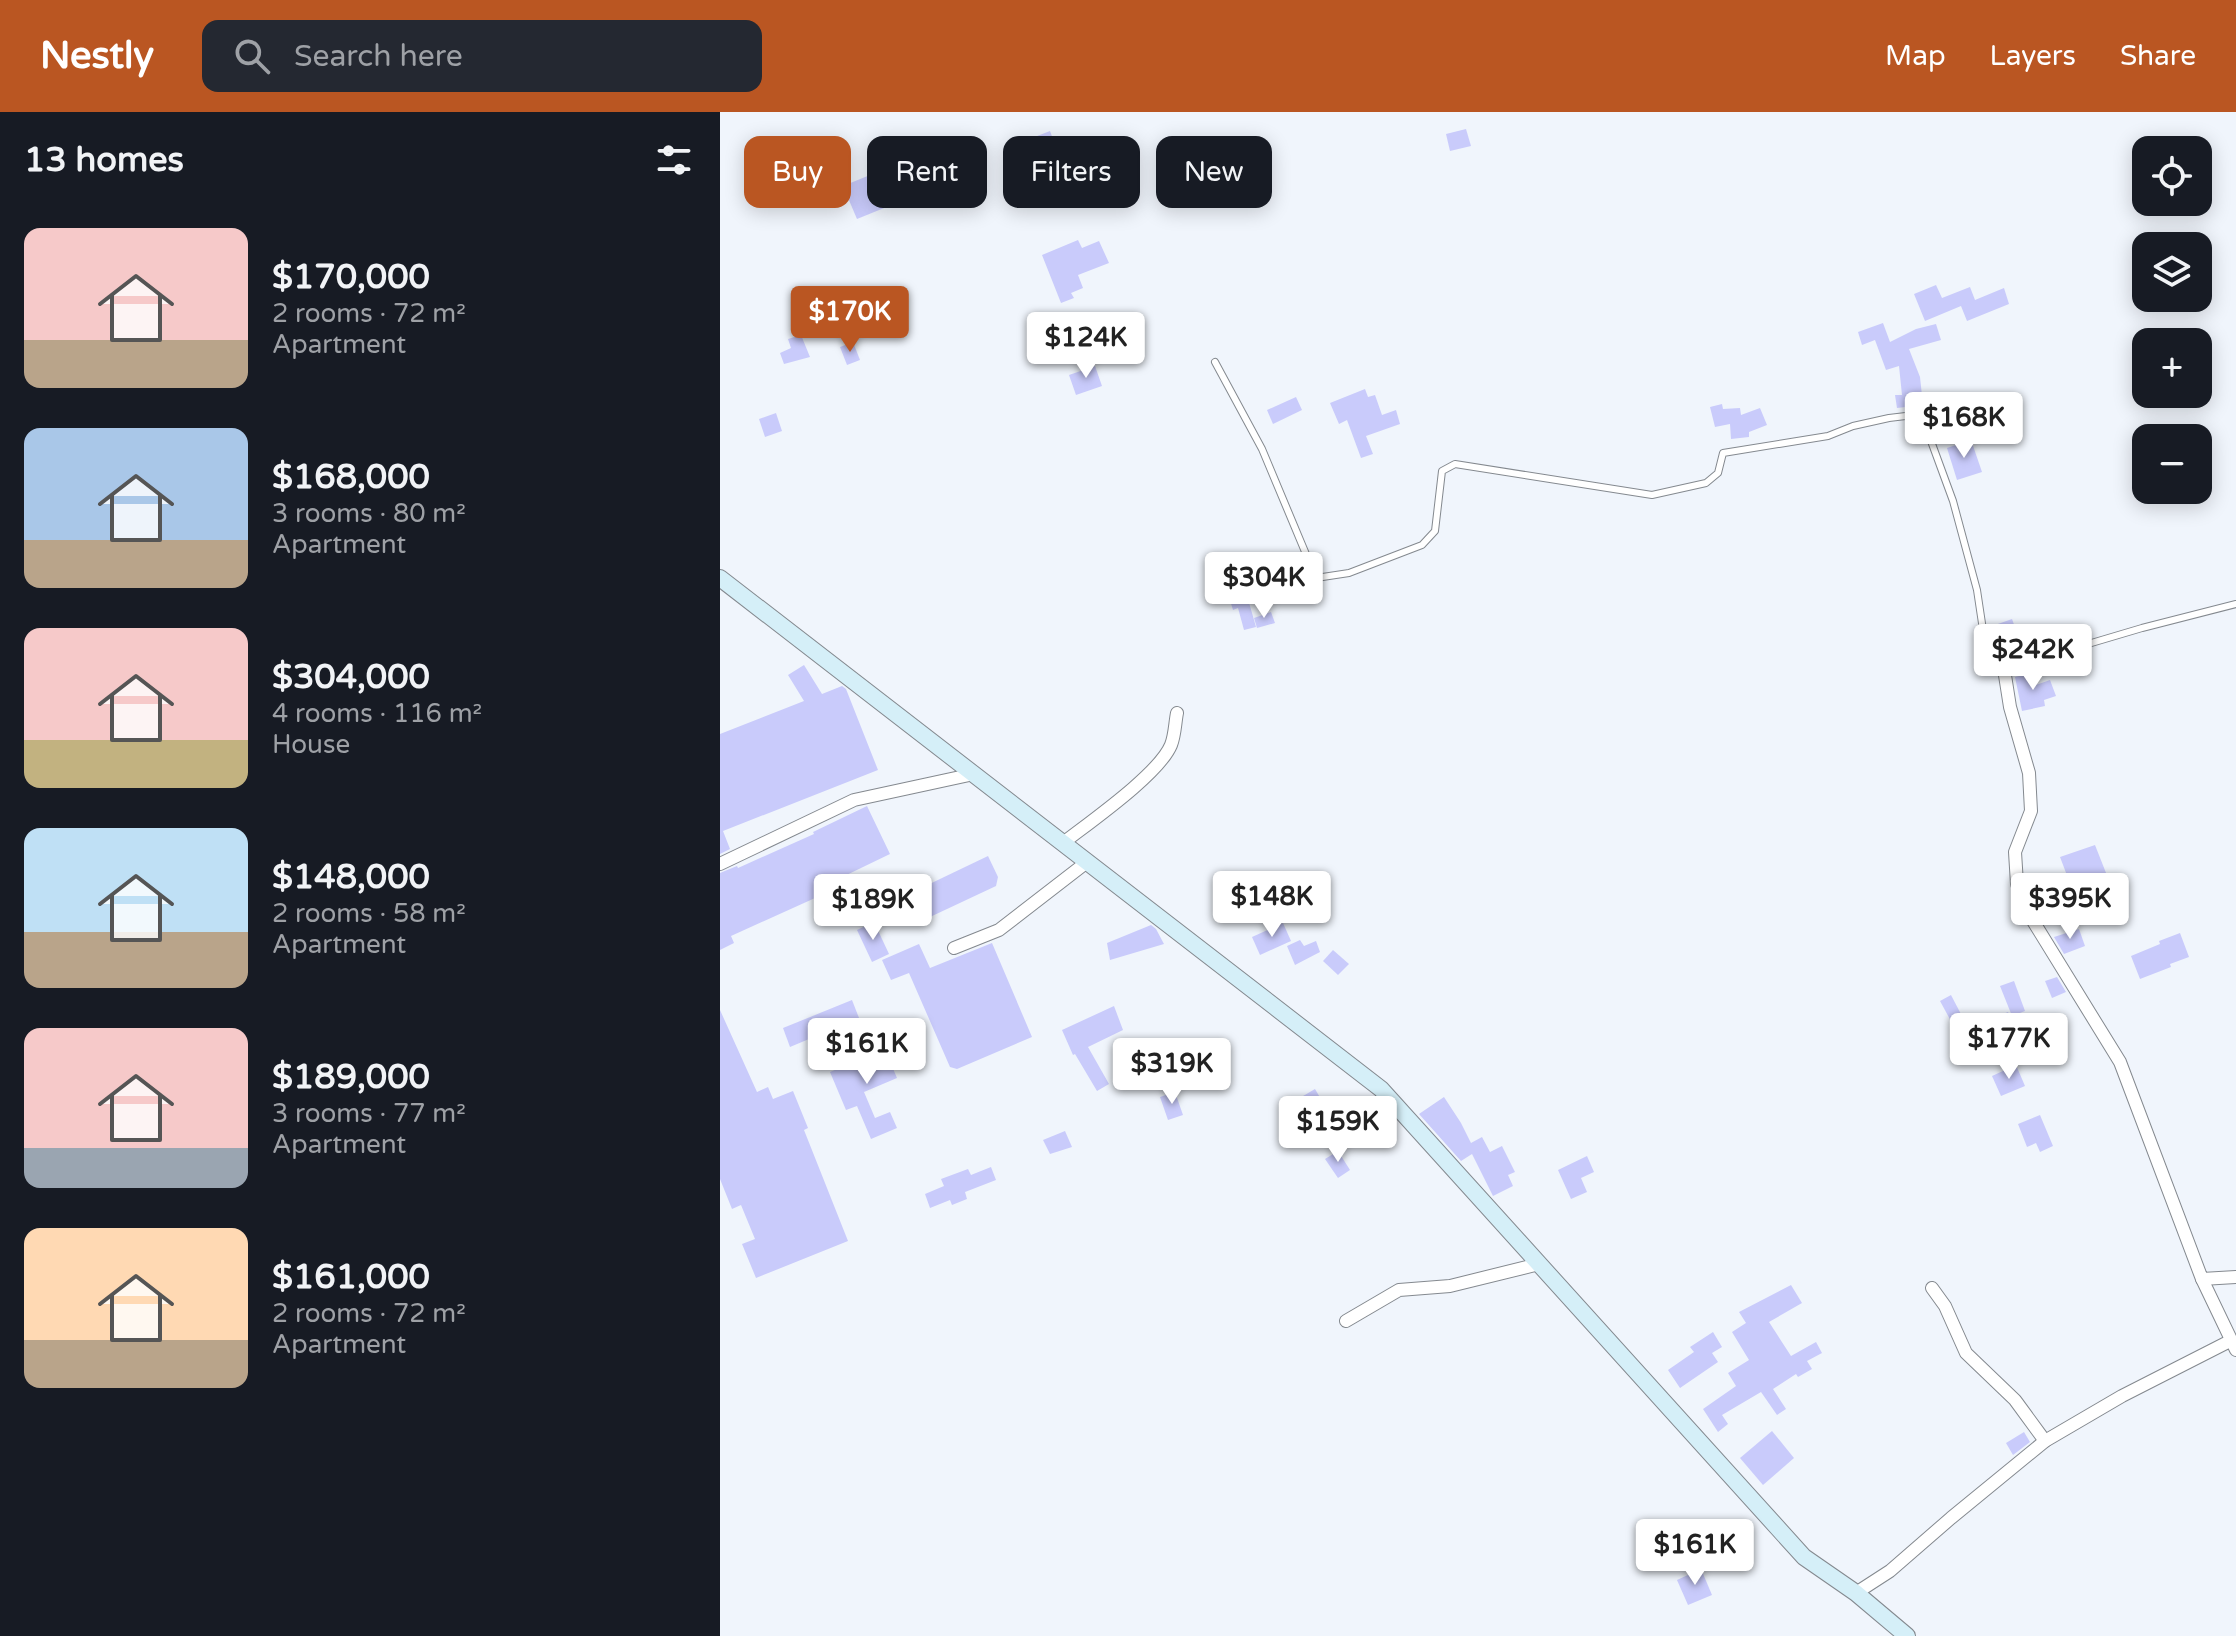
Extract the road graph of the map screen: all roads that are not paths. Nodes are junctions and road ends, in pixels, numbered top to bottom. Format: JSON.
{"nodes":[{"id":1,"x":1215,"y":362,"type":"dead end"},
{"id":2,"x":720,"y":578,"type":"edge"},
{"id":3,"x":2236,"y":604,"type":"edge"},
{"id":4,"x":2004,"y":669,"type":"junction"},
{"id":5,"x":1177,"y":713,"type":"dead end"},
{"id":6,"x":974,"y":774,"type":"junction"},
{"id":7,"x":1063,"y":843,"type":"junction"},
{"id":8,"x":1087,"y":862,"type":"junction"},
{"id":9,"x":720,"y":864,"type":"edge"},
{"id":10,"x":954,"y":948,"type":"dead end"},
{"id":11,"x":1539,"y":1264,"type":"junction"},
{"id":12,"x":2236,"y":1277,"type":"edge"},
{"id":13,"x":2202,"y":1279,"type":"junction"},
{"id":14,"x":1932,"y":1288,"type":"dead end"},
{"id":15,"x":1346,"y":1321,"type":"dead end"},
{"id":16,"x":2233,"y":1346,"type":"edge"},
{"id":17,"x":2045,"y":1441,"type":"junction"},
{"id":18,"x":1856,"y":1593,"type":"junction"},
{"id":19,"x":1907,"y":1636,"type":"edge"}],
"edges":[{"from":1,"to":4,"type":"lane"},
{"from":2,"to":6,"type":"main road"},
{"from":3,"to":4,"type":"lane"},
{"from":4,"to":13,"type":"street"},
{"from":5,"to":7,"type":"street"},
{"from":6,"to":7,"type":"main road"},
{"from":6,"to":9,"type":"street"},
{"from":7,"to":8,"type":"main road"},
{"from":8,"to":10,"type":"street"},
{"from":8,"to":11,"type":"main road"},
{"from":11,"to":15,"type":"street"},
{"from":11,"to":18,"type":"main road"},
{"from":12,"to":13,"type":"street"},
{"from":13,"to":16,"type":"street"},
{"from":14,"to":17,"type":"street"},
{"from":16,"to":17,"type":"street"},
{"from":17,"to":18,"type":"street"},
{"from":18,"to":19,"type":"main road"}]}
